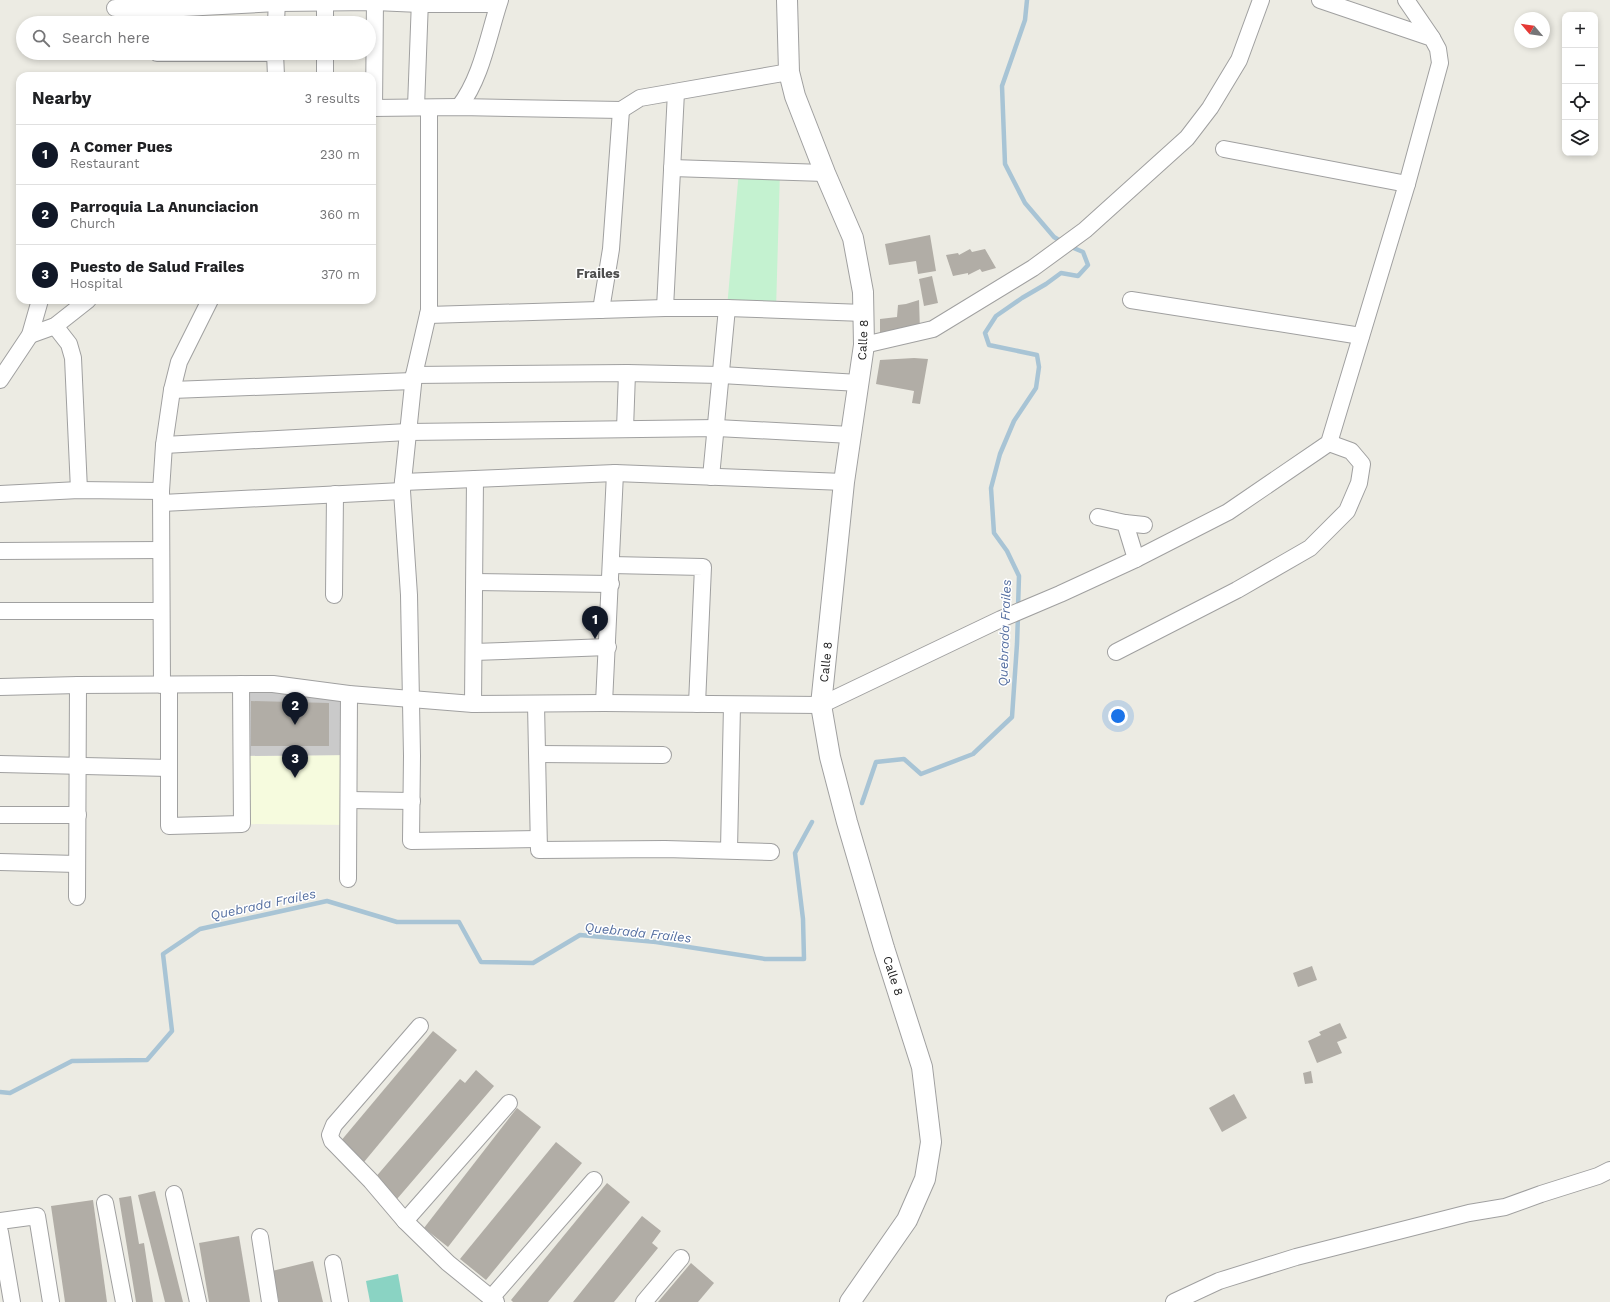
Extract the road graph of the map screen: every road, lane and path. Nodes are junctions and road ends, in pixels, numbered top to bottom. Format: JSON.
{"nodes":[{"id":1,"x":787,"y":0,"type":"edge"},
{"id":2,"x":1261,"y":0,"type":"edge"},
{"id":3,"x":1320,"y":0,"type":"edge"},
{"id":4,"x":1406,"y":0,"type":"edge"},
{"id":5,"x":375,"y":1,"type":"edge"},
{"id":6,"x":230,"y":2,"type":"edge"},
{"id":7,"x":277,"y":2,"type":"edge"},
{"id":8,"x":325,"y":2,"type":"edge"},
{"id":9,"x":420,"y":2,"type":"edge"},
{"id":10,"x":471,"y":2,"type":"edge"},
{"id":11,"x":499,"y":2,"type":"edge"},
{"id":12,"x":136,"y":4,"type":"edge"},
{"id":13,"x":115,"y":8,"type":"dead end"},
{"id":14,"x":182,"y":10,"type":"edge"},
{"id":15,"x":276,"y":16,"type":"edge"},
{"id":16,"x":325,"y":16,"type":"edge"},
{"id":17,"x":375,"y":16,"type":"edge"},
{"id":18,"x":1432,"y":38,"type":"junction"},
{"id":19,"x":275,"y":60,"type":"edge"},
{"id":20,"x":325,"y":60,"type":"edge"},
{"id":21,"x":374,"y":60,"type":"edge"},
{"id":22,"x":276,"y":72,"type":"edge"},
{"id":23,"x":325,"y":72,"type":"edge"},
{"id":24,"x":374,"y":72,"type":"edge"},
{"id":25,"x":789,"y":72,"type":"junction"},
{"id":26,"x":676,"y":92,"type":"junction"},
{"id":27,"x":460,"y":107,"type":"junction"},
{"id":28,"x":376,"y":108,"type":"edge"},
{"id":29,"x":423,"y":108,"type":"junction"},
{"id":30,"x":621,"y":110,"type":"junction"},
{"id":31,"x":1224,"y":149,"type":"dead end"},
{"id":32,"x":672,"y":168,"type":"junction"},
{"id":33,"x":826,"y":173,"type":"junction"},
{"id":34,"x":1407,"y":184,"type":"junction"},
{"id":35,"x":1131,"y":300,"type":"dead end"},
{"id":36,"x":39,"y":304,"type":"edge"},
{"id":37,"x":83,"y":304,"type":"edge"},
{"id":38,"x":208,"y":304,"type":"edge"},
{"id":39,"x":665,"y":308,"type":"junction"},
{"id":40,"x":727,"y":308,"type":"junction"},
{"id":41,"x":601,"y":310,"type":"junction"},
{"id":42,"x":864,"y":313,"type":"junction"},
{"id":43,"x":428,"y":315,"type":"junction"},
{"id":44,"x":55,"y":326,"type":"junction"},
{"id":45,"x":30,"y":335,"type":"junction"},
{"id":46,"x":1361,"y":336,"type":"junction"},
{"id":47,"x":864,"y":345,"type":"junction"},
{"id":48,"x":626,"y":373,"type":"junction"},
{"id":49,"x":721,"y":375,"type":"junction"},
{"id":50,"x":413,"y":378,"type":"junction"},
{"id":51,"x":0,"y":380,"type":"edge"},
{"id":52,"x":859,"y":383,"type":"junction"},
{"id":53,"x":172,"y":390,"type":"junction"},
{"id":54,"x":625,"y":428,"type":"junction"},
{"id":55,"x":717,"y":428,"type":"junction"},
{"id":56,"x":408,"y":432,"type":"junction"},
{"id":57,"x":851,"y":435,"type":"junction"},
{"id":58,"x":1329,"y":443,"type":"junction"},
{"id":59,"x":164,"y":445,"type":"junction"},
{"id":60,"x":615,"y":473,"type":"junction"},
{"id":61,"x":711,"y":477,"type":"junction"},
{"id":62,"x":474,"y":479,"type":"junction"},
{"id":63,"x":844,"y":482,"type":"junction"},
{"id":64,"x":402,"y":487,"type":"junction"},
{"id":65,"x":79,"y":490,"type":"junction"},
{"id":66,"x":0,"y":494,"type":"edge"},
{"id":67,"x":335,"y":494,"type":"junction"},
{"id":68,"x":162,"y":497,"type":"junction"},
{"id":69,"x":1098,"y":516,"type":"dead end"},
{"id":70,"x":1125,"y":523,"type":"junction"},
{"id":71,"x":1144,"y":524,"type":"dead end"},
{"id":72,"x":161,"y":550,"type":"junction"},
{"id":73,"x":0,"y":551,"type":"edge"},
{"id":74,"x":1136,"y":559,"type":"junction"},
{"id":75,"x":611,"y":565,"type":"junction"},
{"id":76,"x":475,"y":582,"type":"junction"},
{"id":77,"x":610,"y":584,"type":"junction"},
{"id":78,"x":334,"y":595,"type":"dead end"},
{"id":79,"x":0,"y":611,"type":"edge"},
{"id":80,"x":162,"y":611,"type":"junction"},
{"id":81,"x":608,"y":647,"type":"junction"},
{"id":82,"x":474,"y":652,"type":"junction"},
{"id":83,"x":1116,"y":652,"type":"dead end"},
{"id":84,"x":241,"y":684,"type":"junction"},
{"id":85,"x":78,"y":685,"type":"junction"},
{"id":86,"x":165,"y":685,"type":"junction"},
{"id":87,"x":0,"y":687,"type":"edge"},
{"id":88,"x":349,"y":694,"type":"junction"},
{"id":89,"x":411,"y":700,"type":"junction"},
{"id":90,"x":604,"y":703,"type":"junction"},
{"id":91,"x":473,"y":704,"type":"junction"},
{"id":92,"x":536,"y":704,"type":"junction"},
{"id":93,"x":697,"y":704,"type":"junction"},
{"id":94,"x":732,"y":705,"type":"junction"},
{"id":95,"x":821,"y":705,"type":"junction"},
{"id":96,"x":538,"y":754,"type":"junction"},
{"id":97,"x":663,"y":755,"type":"dead end"},
{"id":98,"x":0,"y":764,"type":"edge"},
{"id":99,"x":78,"y":766,"type":"junction"},
{"id":100,"x":169,"y":768,"type":"junction"},
{"id":101,"x":349,"y":800,"type":"junction"},
{"id":102,"x":412,"y":802,"type":"junction"},
{"id":103,"x":0,"y":815,"type":"edge"},
{"id":104,"x":78,"y":815,"type":"junction"},
{"id":105,"x":538,"y":839,"type":"junction"},
{"id":106,"x":729,"y":850,"type":"junction"},
{"id":107,"x":771,"y":852,"type":"dead end"},
{"id":108,"x":0,"y":862,"type":"edge"},
{"id":109,"x":77,"y":864,"type":"junction"},
{"id":110,"x":348,"y":880,"type":"dead end"},
{"id":111,"x":77,"y":897,"type":"dead end"},
{"id":112,"x":420,"y":1026,"type":"dead end"},
{"id":113,"x":509,"y":1104,"type":"dead end"},
{"id":114,"x":1610,"y":1170,"type":"edge"},
{"id":115,"x":594,"y":1180,"type":"dead end"},
{"id":116,"x":174,"y":1194,"type":"dead end"},
{"id":117,"x":105,"y":1203,"type":"dead end"},
{"id":118,"x":0,"y":1221,"type":"edge"},
{"id":119,"x":405,"y":1221,"type":"junction"},
{"id":120,"x":0,"y":1232,"type":"edge"},
{"id":121,"x":260,"y":1237,"type":"dead end"},
{"id":122,"x":682,"y":1258,"type":"dead end"},
{"id":123,"x":333,"y":1263,"type":"dead end"},
{"id":124,"x":493,"y":1300,"type":"edge"},
{"id":125,"x":12,"y":1302,"type":"edge"},
{"id":126,"x":51,"y":1302,"type":"edge"},
{"id":127,"x":124,"y":1302,"type":"edge"},
{"id":128,"x":198,"y":1302,"type":"edge"},
{"id":129,"x":270,"y":1302,"type":"edge"},
{"id":130,"x":340,"y":1302,"type":"edge"},
{"id":131,"x":644,"y":1302,"type":"edge"},
{"id":132,"x":850,"y":1302,"type":"edge"},
{"id":133,"x":1174,"y":1302,"type":"edge"}],
"edges":[{"from":1,"to":25,"type":"street","name":"Calle 8"},
{"from":2,"to":47,"type":"street"},
{"from":3,"to":18,"type":"street"},
{"from":4,"to":18,"type":"street"},
{"from":5,"to":8,"type":"street"},
{"from":5,"to":9,"type":"street"},
{"from":5,"to":17,"type":"street"},
{"from":6,"to":7,"type":"street"},
{"from":6,"to":14,"type":"street"},
{"from":7,"to":8,"type":"street"},
{"from":7,"to":15,"type":"street"},
{"from":8,"to":16,"type":"street"},
{"from":9,"to":10,"type":"street"},
{"from":9,"to":29,"type":"street"},
{"from":10,"to":11,"type":"street"},
{"from":11,"to":27,"type":"street"},
{"from":12,"to":13,"type":"street"},
{"from":12,"to":14,"type":"street"},
{"from":18,"to":34,"type":"street"},
{"from":19,"to":22,"type":"street"},
{"from":20,"to":23,"type":"street"},
{"from":21,"to":24,"type":"street"},
{"from":25,"to":26,"type":"street"},
{"from":25,"to":33,"type":"street","name":"Calle 8"},
{"from":26,"to":30,"type":"street"},
{"from":26,"to":32,"type":"street"},
{"from":27,"to":29,"type":"street"},
{"from":27,"to":30,"type":"street"},
{"from":28,"to":29,"type":"street"},
{"from":29,"to":43,"type":"street"},
{"from":30,"to":41,"type":"street"},
{"from":31,"to":34,"type":"street"},
{"from":32,"to":33,"type":"street"},
{"from":32,"to":39,"type":"street"},
{"from":33,"to":42,"type":"street","name":"Calle 8"},
{"from":34,"to":46,"type":"street"},
{"from":35,"to":46,"type":"street"},
{"from":36,"to":45,"type":"street"},
{"from":37,"to":44,"type":"street"},
{"from":38,"to":53,"type":"street"},
{"from":39,"to":40,"type":"street"},
{"from":39,"to":41,"type":"street"},
{"from":40,"to":42,"type":"street"},
{"from":40,"to":49,"type":"street"},
{"from":41,"to":43,"type":"street"},
{"from":42,"to":47,"type":"street","name":"Calle 8"},
{"from":43,"to":50,"type":"street"},
{"from":44,"to":45,"type":"street"},
{"from":44,"to":65,"type":"street"},
{"from":45,"to":51,"type":"street"},
{"from":46,"to":58,"type":"street"},
{"from":47,"to":52,"type":"street","name":"Calle 8"},
{"from":48,"to":49,"type":"street"},
{"from":48,"to":50,"type":"street"},
{"from":48,"to":54,"type":"street"},
{"from":49,"to":52,"type":"street"},
{"from":49,"to":55,"type":"street"},
{"from":50,"to":53,"type":"street"},
{"from":50,"to":56,"type":"street"},
{"from":52,"to":57,"type":"street","name":"Calle 8"},
{"from":53,"to":59,"type":"street"},
{"from":54,"to":55,"type":"street"},
{"from":54,"to":56,"type":"street"},
{"from":55,"to":57,"type":"street"},
{"from":55,"to":61,"type":"street"},
{"from":56,"to":59,"type":"street"},
{"from":56,"to":64,"type":"street"},
{"from":57,"to":63,"type":"street","name":"Calle 8"},
{"from":58,"to":74,"type":"street"},
{"from":58,"to":83,"type":"street"},
{"from":59,"to":68,"type":"street"},
{"from":60,"to":61,"type":"street"},
{"from":60,"to":62,"type":"street"},
{"from":60,"to":75,"type":"street"},
{"from":61,"to":63,"type":"street"},
{"from":62,"to":64,"type":"street"},
{"from":62,"to":76,"type":"street"},
{"from":63,"to":95,"type":"street","name":"Calle 8"},
{"from":64,"to":67,"type":"street"},
{"from":64,"to":89,"type":"street"},
{"from":65,"to":66,"type":"street"},
{"from":65,"to":68,"type":"street"},
{"from":67,"to":68,"type":"street"},
{"from":67,"to":78,"type":"street"},
{"from":68,"to":72,"type":"street"},
{"from":69,"to":70,"type":"street"},
{"from":70,"to":71,"type":"street"},
{"from":70,"to":74,"type":"street"},
{"from":72,"to":73,"type":"street"},
{"from":72,"to":80,"type":"street"},
{"from":74,"to":95,"type":"street"},
{"from":75,"to":77,"type":"street"},
{"from":75,"to":93,"type":"street"},
{"from":76,"to":77,"type":"street"},
{"from":76,"to":82,"type":"street"},
{"from":77,"to":81,"type":"street"},
{"from":79,"to":80,"type":"street"},
{"from":80,"to":86,"type":"street"},
{"from":81,"to":82,"type":"street"},
{"from":81,"to":90,"type":"street"},
{"from":82,"to":91,"type":"street"},
{"from":84,"to":86,"type":"street"},
{"from":84,"to":88,"type":"street"},
{"from":84,"to":100,"type":"street"},
{"from":85,"to":86,"type":"street"},
{"from":85,"to":87,"type":"street"},
{"from":85,"to":99,"type":"street"},
{"from":86,"to":100,"type":"street"},
{"from":88,"to":89,"type":"street"},
{"from":88,"to":101,"type":"street"},
{"from":89,"to":91,"type":"street"},
{"from":89,"to":102,"type":"street"},
{"from":90,"to":92,"type":"street"},
{"from":90,"to":93,"type":"street"},
{"from":91,"to":92,"type":"street"},
{"from":92,"to":96,"type":"street"},
{"from":93,"to":94,"type":"street"},
{"from":94,"to":95,"type":"street"},
{"from":94,"to":106,"type":"street"},
{"from":95,"to":132,"type":"street","name":"Calle 8"},
{"from":96,"to":97,"type":"street"},
{"from":96,"to":105,"type":"street"},
{"from":98,"to":99,"type":"street"},
{"from":99,"to":100,"type":"street"},
{"from":99,"to":104,"type":"street"},
{"from":101,"to":102,"type":"street"},
{"from":101,"to":110,"type":"street"},
{"from":102,"to":105,"type":"street"},
{"from":103,"to":104,"type":"street"},
{"from":104,"to":109,"type":"street"},
{"from":105,"to":106,"type":"street"},
{"from":106,"to":107,"type":"street"},
{"from":108,"to":109,"type":"street"},
{"from":109,"to":111,"type":"street"},
{"from":112,"to":119,"type":"street"},
{"from":113,"to":119,"type":"street"},
{"from":114,"to":133,"type":"street"},
{"from":115,"to":124,"type":"street"},
{"from":116,"to":128,"type":"street"},
{"from":117,"to":127,"type":"street"},
{"from":118,"to":126,"type":"street"},
{"from":119,"to":124,"type":"street"},
{"from":120,"to":125,"type":"street"},
{"from":121,"to":129,"type":"street"},
{"from":122,"to":131,"type":"street"},
{"from":123,"to":130,"type":"street"}]}
